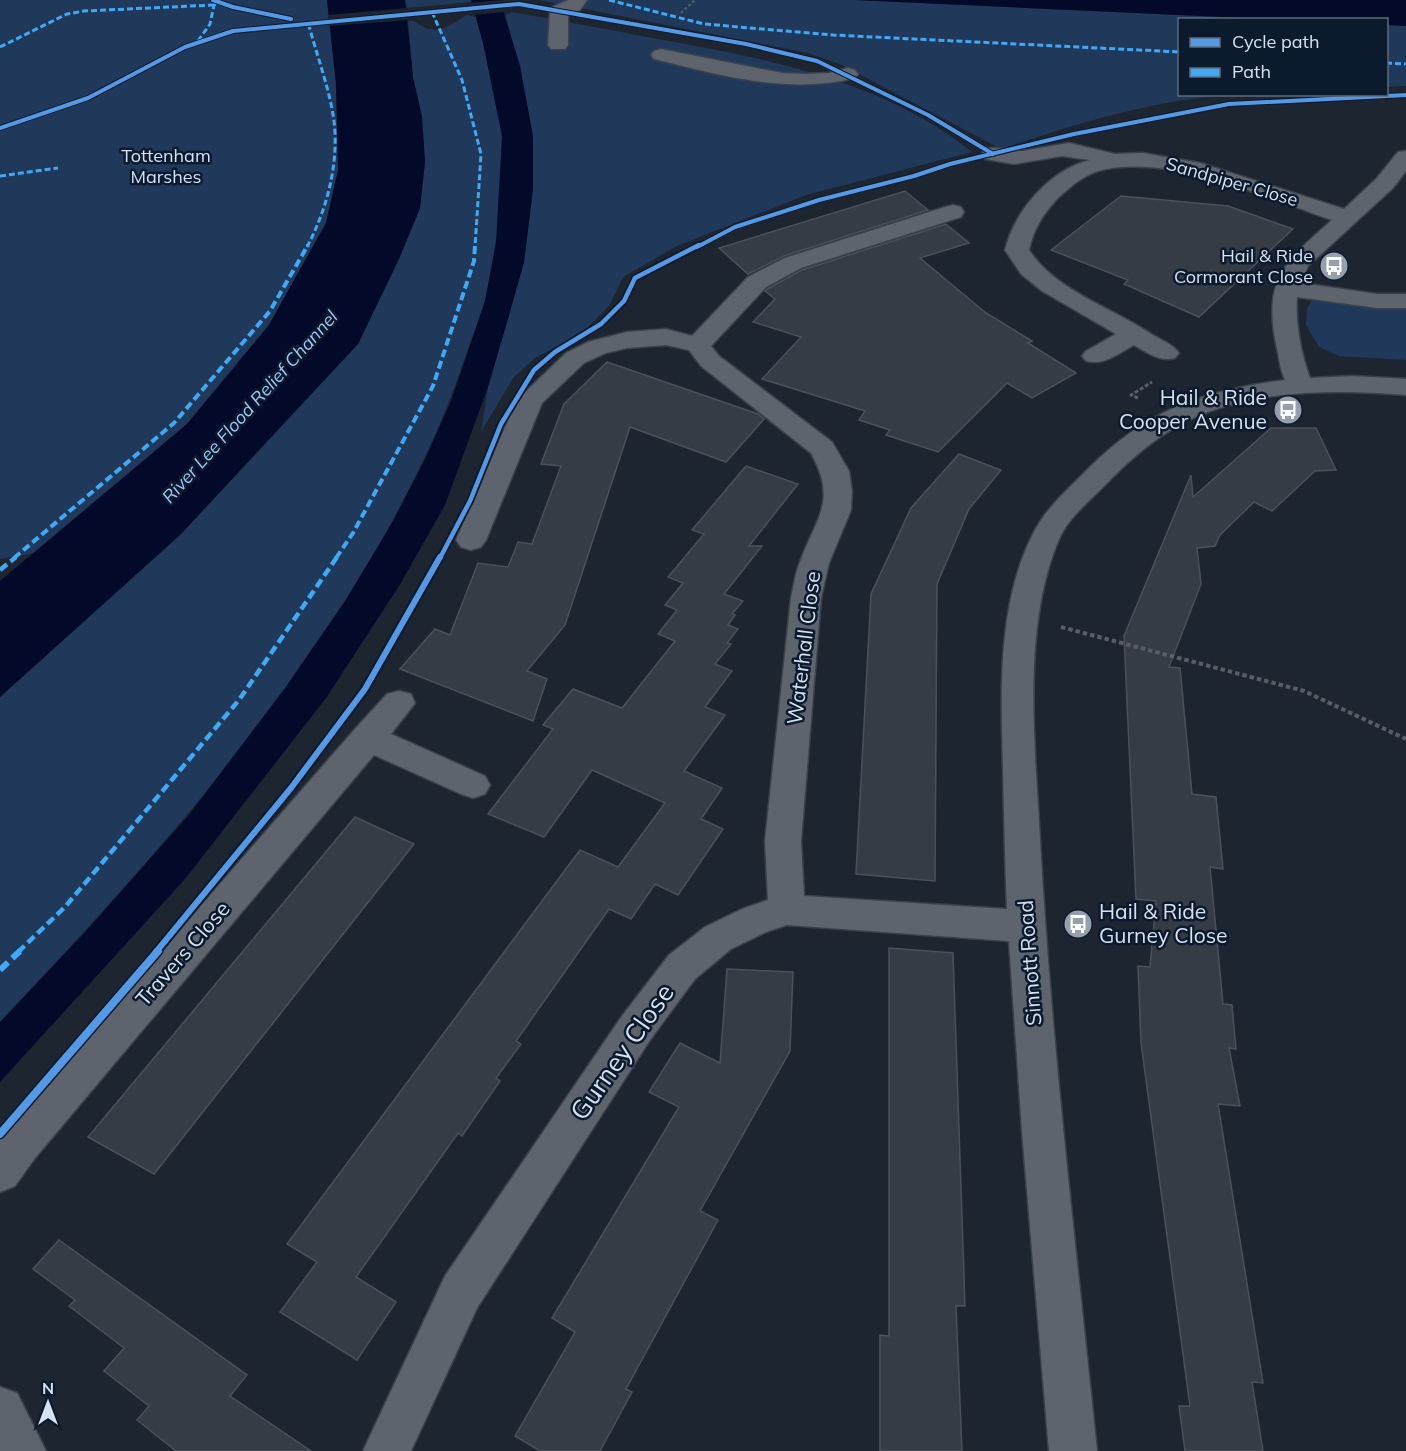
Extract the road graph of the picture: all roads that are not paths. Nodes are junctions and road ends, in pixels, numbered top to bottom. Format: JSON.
{"nodes":[{"id":1,"x":578,"y":0,"type":"edge"},
{"id":2,"x":558,"y":45,"type":"dead end"},
{"id":3,"x":661,"y":55,"type":"dead end"},
{"id":4,"x":848,"y":74,"type":"dead end"},
{"id":5,"x":993,"y":154,"type":"dead end"},
{"id":6,"x":1406,"y":157,"type":"edge"},
{"id":7,"x":1113,"y":161,"type":"junction"},
{"id":8,"x":953,"y":212,"type":"dead end"},
{"id":9,"x":1346,"y":217,"type":"junction"},
{"id":10,"x":1286,"y":288,"type":"junction"},
{"id":11,"x":1406,"y":301,"type":"edge"},
{"id":12,"x":1135,"y":334,"type":"junction"},
{"id":13,"x":698,"y":345,"type":"junction"},
{"id":14,"x":1166,"y":353,"type":"dead end"},
{"id":15,"x":1095,"y":356,"type":"dead end"},
{"id":16,"x":1302,"y":387,"type":"junction"},
{"id":17,"x":1406,"y":387,"type":"edge"},
{"id":18,"x":471,"y":540,"type":"dead end"},
{"id":19,"x":399,"y":703,"type":"dead end"},
{"id":20,"x":368,"y":738,"type":"junction"},
{"id":21,"x":473,"y":784,"type":"dead end"},
{"id":22,"x":787,"y":910,"type":"junction"},
{"id":23,"x":1025,"y":926,"type":"junction"},
{"id":24,"x":0,"y":1172,"type":"edge"},
{"id":25,"x":0,"y":1410,"type":"edge"},
{"id":26,"x":22,"y":1451,"type":"edge"},
{"id":27,"x":387,"y":1451,"type":"edge"},
{"id":28,"x":1073,"y":1451,"type":"edge"}],
"edges":[{"from":1,"to":2,"type":"street"},
{"from":3,"to":4,"type":"street"},
{"from":5,"to":7,"type":"street"},
{"from":6,"to":9,"type":"street"},
{"from":7,"to":9,"type":"street","name":"Sandpiper Close"},
{"from":7,"to":12,"type":"street","name":"Sandpiper Close"},
{"from":8,"to":13,"type":"street"},
{"from":9,"to":10,"type":"street"},
{"from":10,"to":11,"type":"street"},
{"from":10,"to":16,"type":"street"},
{"from":12,"to":14,"type":"street","name":"Sandpiper Close"},
{"from":12,"to":15,"type":"street"},
{"from":13,"to":18,"type":"street"},
{"from":13,"to":22,"type":"street","name":"Waterhall Close"},
{"from":16,"to":17,"type":"street","name":"Sinnott Road"},
{"from":16,"to":23,"type":"street","name":"Sinnott Road"},
{"from":19,"to":20,"type":"street","name":"Travers Close"},
{"from":20,"to":21,"type":"street"},
{"from":20,"to":24,"type":"street","name":"Travers Close"},
{"from":22,"to":23,"type":"street","name":"Gurney Close"},
{"from":22,"to":27,"type":"street","name":"Gurney Close"},
{"from":23,"to":28,"type":"street","name":"Sinnott Road"},
{"from":25,"to":26,"type":"street"}]}
